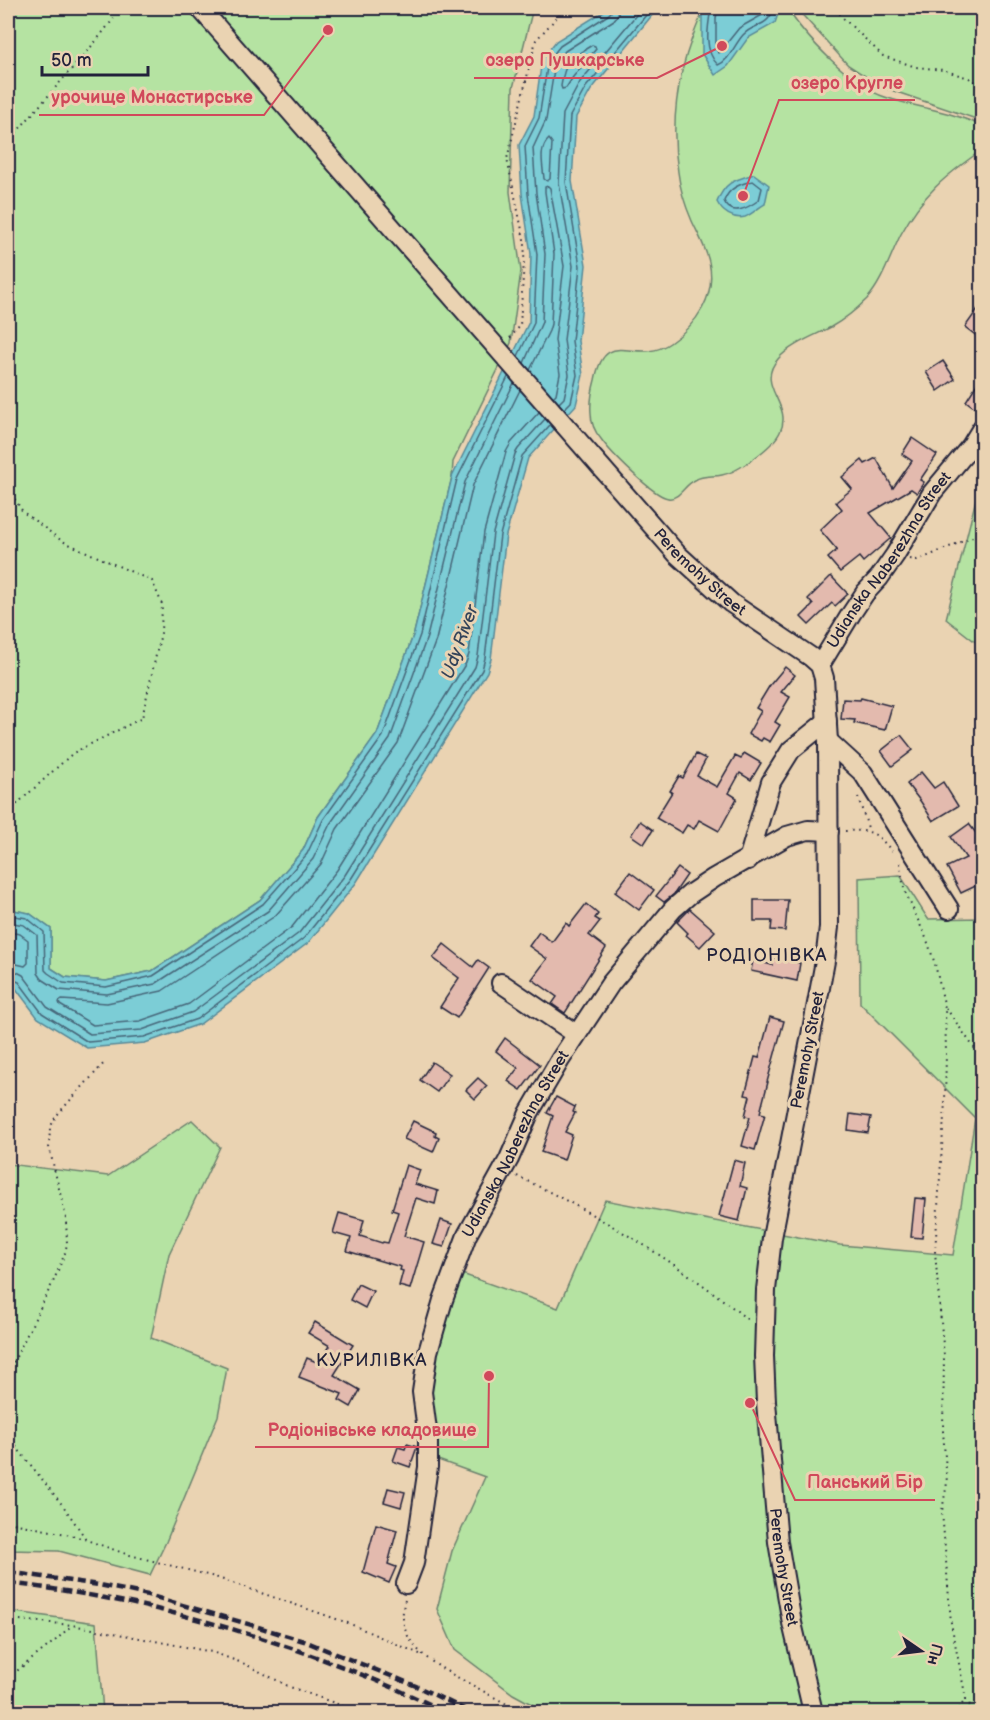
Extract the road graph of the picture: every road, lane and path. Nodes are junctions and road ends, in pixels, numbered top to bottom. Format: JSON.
{"nodes":[{"id":1,"x":122,"y":8,"type":"edge"},
{"id":2,"x":200,"y":8,"type":"edge"},
{"id":3,"x":560,"y":8,"type":"edge"},
{"id":4,"x":837,"y":8,"type":"edge"},
{"id":5,"x":982,"y":86,"type":"edge"},
{"id":6,"x":8,"y":142,"type":"edge"},
{"id":7,"x":500,"y":353,"type":"junction"},
{"id":8,"x":982,"y":428,"type":"edge"},
{"id":9,"x":8,"y":489,"type":"edge"},
{"id":10,"x":982,"y":533,"type":"edge"},
{"id":11,"x":895,"y":555,"type":"junction"},
{"id":12,"x":820,"y":665,"type":"junction"},
{"id":13,"x":827,"y":721,"type":"junction"},
{"id":14,"x":828,"y":741,"type":"junction"},
{"id":15,"x":8,"y":816,"type":"edge"},
{"id":16,"x":829,"y":831,"type":"junction"},
{"id":17,"x":893,"y":852,"type":"dead end"},
{"id":18,"x":899,"y":858,"type":"dead end"},
{"id":19,"x":748,"y":860,"type":"junction"},
{"id":20,"x":949,"y":909,"type":"dead end"},
{"id":21,"x":501,"y":983,"type":"dead end"},
{"id":22,"x":945,"y":1008,"type":"junction"},
{"id":23,"x":576,"y":1034,"type":"junction"},
{"id":24,"x":982,"y":1059,"type":"edge"},
{"id":25,"x":106,"y":1060,"type":"dead end"},
{"id":26,"x":503,"y":1170,"type":"junction"},
{"id":27,"x":764,"y":1332,"type":"junction"},
{"id":28,"x":8,"y":1373,"type":"edge"},
{"id":29,"x":8,"y":1430,"type":"edge"},
{"id":30,"x":8,"y":1522,"type":"edge"},
{"id":31,"x":87,"y":1540,"type":"junction"},
{"id":32,"x":406,"y":1584,"type":"joint"},
{"id":33,"x":8,"y":1619,"type":"edge"},
{"id":34,"x":72,"y":1625,"type":"junction"},
{"id":35,"x":423,"y":1654,"type":"junction"},
{"id":36,"x":8,"y":1678,"type":"edge"},
{"id":37,"x":966,"y":1699,"type":"junction"},
{"id":38,"x":356,"y":1713,"type":"edge"},
{"id":39,"x":523,"y":1713,"type":"edge"},
{"id":40,"x":813,"y":1713,"type":"edge"},
{"id":41,"x":956,"y":1713,"type":"edge"},
{"id":42,"x":974,"y":1713,"type":"edge"}],
"edges":[{"from":1,"to":6,"type":"path"},
{"from":2,"to":7,"type":"street","name":"Peremohy Street"},
{"from":3,"to":7,"type":"path"},
{"from":4,"to":5,"type":"path"},
{"from":7,"to":12,"type":"street","name":"Peremohy Street"},
{"from":8,"to":11,"type":"street","name":"Udianska Naberezhna Street"},
{"from":9,"to":15,"type":"path"},
{"from":10,"to":11,"type":"path"},
{"from":11,"to":12,"type":"street","name":"Udianska Naberezhna Street"},
{"from":12,"to":13,"type":"street","name":"Peremohy Street"},
{"from":13,"to":14,"type":"street","name":"Peremohy Street"},
{"from":13,"to":19,"type":"street"},
{"from":14,"to":16,"type":"street","name":"Peremohy Street"},
{"from":14,"to":20,"type":"street"},
{"from":16,"to":17,"type":"path"},
{"from":16,"to":19,"type":"street","name":"Udianska Naberezhna Street"},
{"from":16,"to":27,"type":"street","name":"Peremohy Street"},
{"from":18,"to":22,"type":"path"},
{"from":19,"to":23,"type":"street","name":"Udianska Naberezhna Street"},
{"from":21,"to":23,"type":"street"},
{"from":22,"to":24,"type":"path"},
{"from":22,"to":37,"type":"path"},
{"from":23,"to":26,"type":"street","name":"Udianska Naberezhna Street"},
{"from":25,"to":28,"type":"path"},
{"from":26,"to":27,"type":"path"},
{"from":26,"to":32,"type":"street","name":"Udianska Naberezhna Street"},
{"from":27,"to":40,"type":"street","name":"Peremohy Street"},
{"from":29,"to":31,"type":"path"},
{"from":30,"to":31,"type":"path"},
{"from":31,"to":35,"type":"path"},
{"from":32,"to":35,"type":"path"},
{"from":33,"to":34,"type":"path"},
{"from":34,"to":36,"type":"path"},
{"from":34,"to":38,"type":"path"},
{"from":35,"to":39,"type":"path"},
{"from":37,"to":41,"type":"path"},
{"from":37,"to":42,"type":"path"}]}
